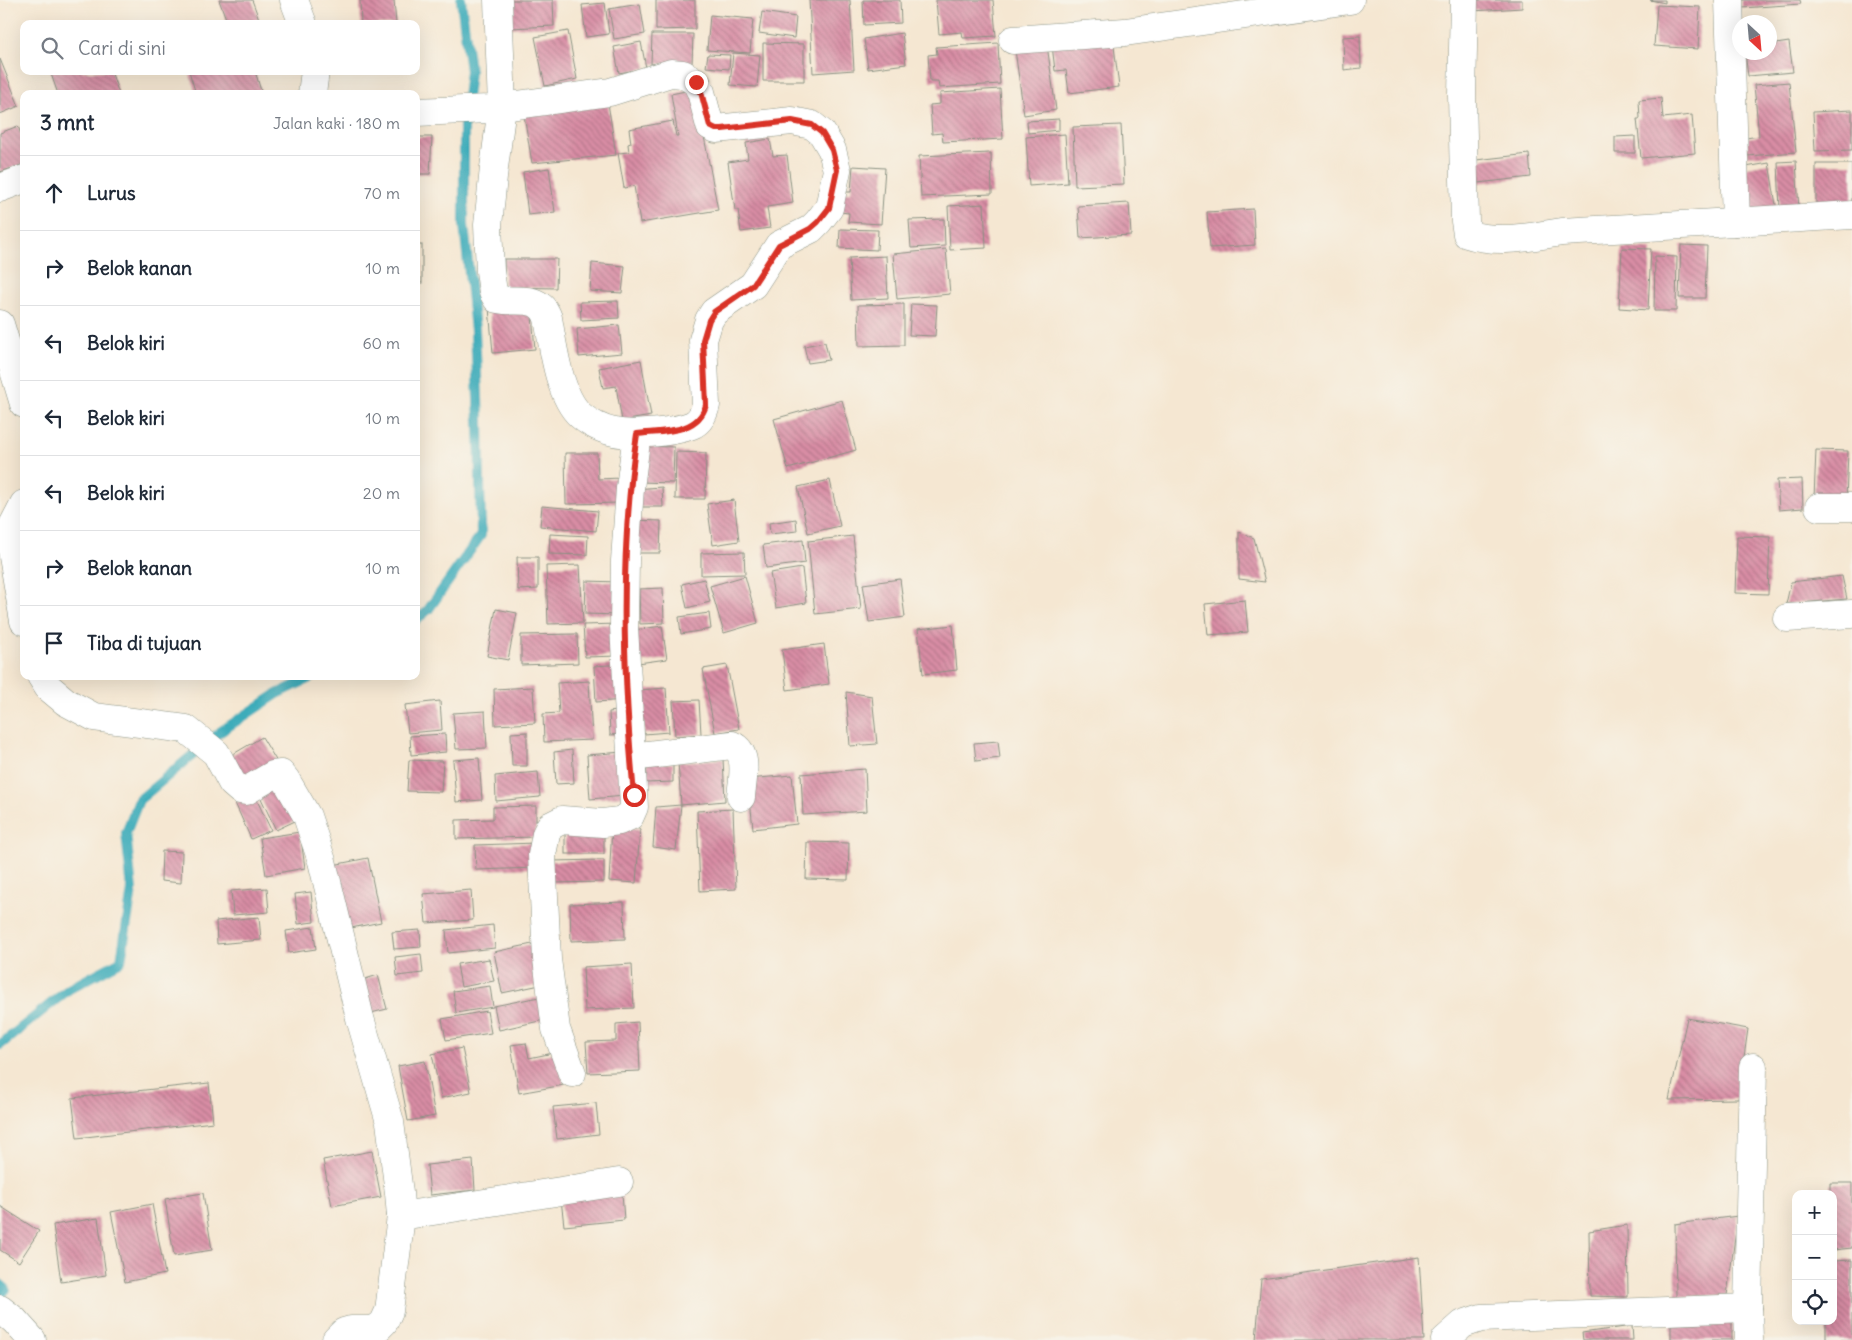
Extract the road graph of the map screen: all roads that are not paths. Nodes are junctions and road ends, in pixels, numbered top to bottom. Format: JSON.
{"nodes":[{"id":1,"x":294,"y":0,"type":"edge"},
{"id":2,"x":498,"y":0,"type":"edge"},
{"id":3,"x":1350,"y":0,"type":"edge"},
{"id":4,"x":1464,"y":0,"type":"edge"},
{"id":5,"x":1729,"y":0,"type":"edge"},
{"id":6,"x":302,"y":20,"type":"edge"},
{"id":7,"x":1013,"y":40,"type":"dead end"},
{"id":8,"x":314,"y":75,"type":"edge"},
{"id":9,"x":313,"y":90,"type":"edge"},
{"id":10,"x":493,"y":108,"type":"junction"},
{"id":11,"x":420,"y":112,"type":"edge"},
{"id":12,"x":20,"y":180,"type":"edge"},
{"id":13,"x":0,"y":188,"type":"edge"},
{"id":14,"x":1852,"y":215,"type":"edge"},
{"id":15,"x":1736,"y":222,"type":"junction"},
{"id":16,"x":0,"y":324,"type":"edge"},
{"id":17,"x":20,"y":391,"type":"edge"},
{"id":18,"x":637,"y":434,"type":"junction"},
{"id":19,"x":1820,"y":507,"type":"dead end"},
{"id":20,"x":1852,"y":507,"type":"edge"},
{"id":21,"x":20,"y":511,"type":"edge"},
{"id":22,"x":5,"y":535,"type":"edge"},
{"id":23,"x":20,"y":603,"type":"edge"},
{"id":24,"x":1852,"y":614,"type":"edge"},
{"id":25,"x":1787,"y":618,"type":"dead end"},
{"id":26,"x":44,"y":680,"type":"edge"},
{"id":27,"x":631,"y":756,"type":"junction"},
{"id":28,"x":741,"y":797,"type":"dead end"},
{"id":29,"x":1753,"y":1067,"type":"dead end"},
{"id":30,"x":572,"y":1073,"type":"dead end"},
{"id":31,"x":618,"y":1182,"type":"dead end"},
{"id":32,"x":401,"y":1216,"type":"junction"},
{"id":33,"x":1748,"y":1308,"type":"junction"},
{"id":34,"x":336,"y":1340,"type":"edge"},
{"id":35,"x":1445,"y":1340,"type":"edge"},
{"id":36,"x":1749,"y":1340,"type":"edge"}],
"edges":[{"from":1,"to":6,"type":"street"},
{"from":2,"to":10,"type":"street"},
{"from":3,"to":7,"type":"street"},
{"from":4,"to":15,"type":"street"},
{"from":5,"to":15,"type":"street"},
{"from":8,"to":9,"type":"street"},
{"from":10,"to":11,"type":"street"},
{"from":10,"to":18,"type":"street"},
{"from":10,"to":18,"type":"street"},
{"from":12,"to":13,"type":"street"},
{"from":14,"to":15,"type":"street"},
{"from":16,"to":17,"type":"street"},
{"from":18,"to":27,"type":"street"},
{"from":19,"to":20,"type":"street"},
{"from":21,"to":22,"type":"street"},
{"from":22,"to":23,"type":"street"},
{"from":24,"to":25,"type":"street"},
{"from":26,"to":32,"type":"street"},
{"from":27,"to":28,"type":"street"},
{"from":27,"to":30,"type":"street"},
{"from":29,"to":33,"type":"street"},
{"from":31,"to":32,"type":"street"},
{"from":32,"to":34,"type":"street"},
{"from":33,"to":35,"type":"street"},
{"from":33,"to":36,"type":"street"}]}
